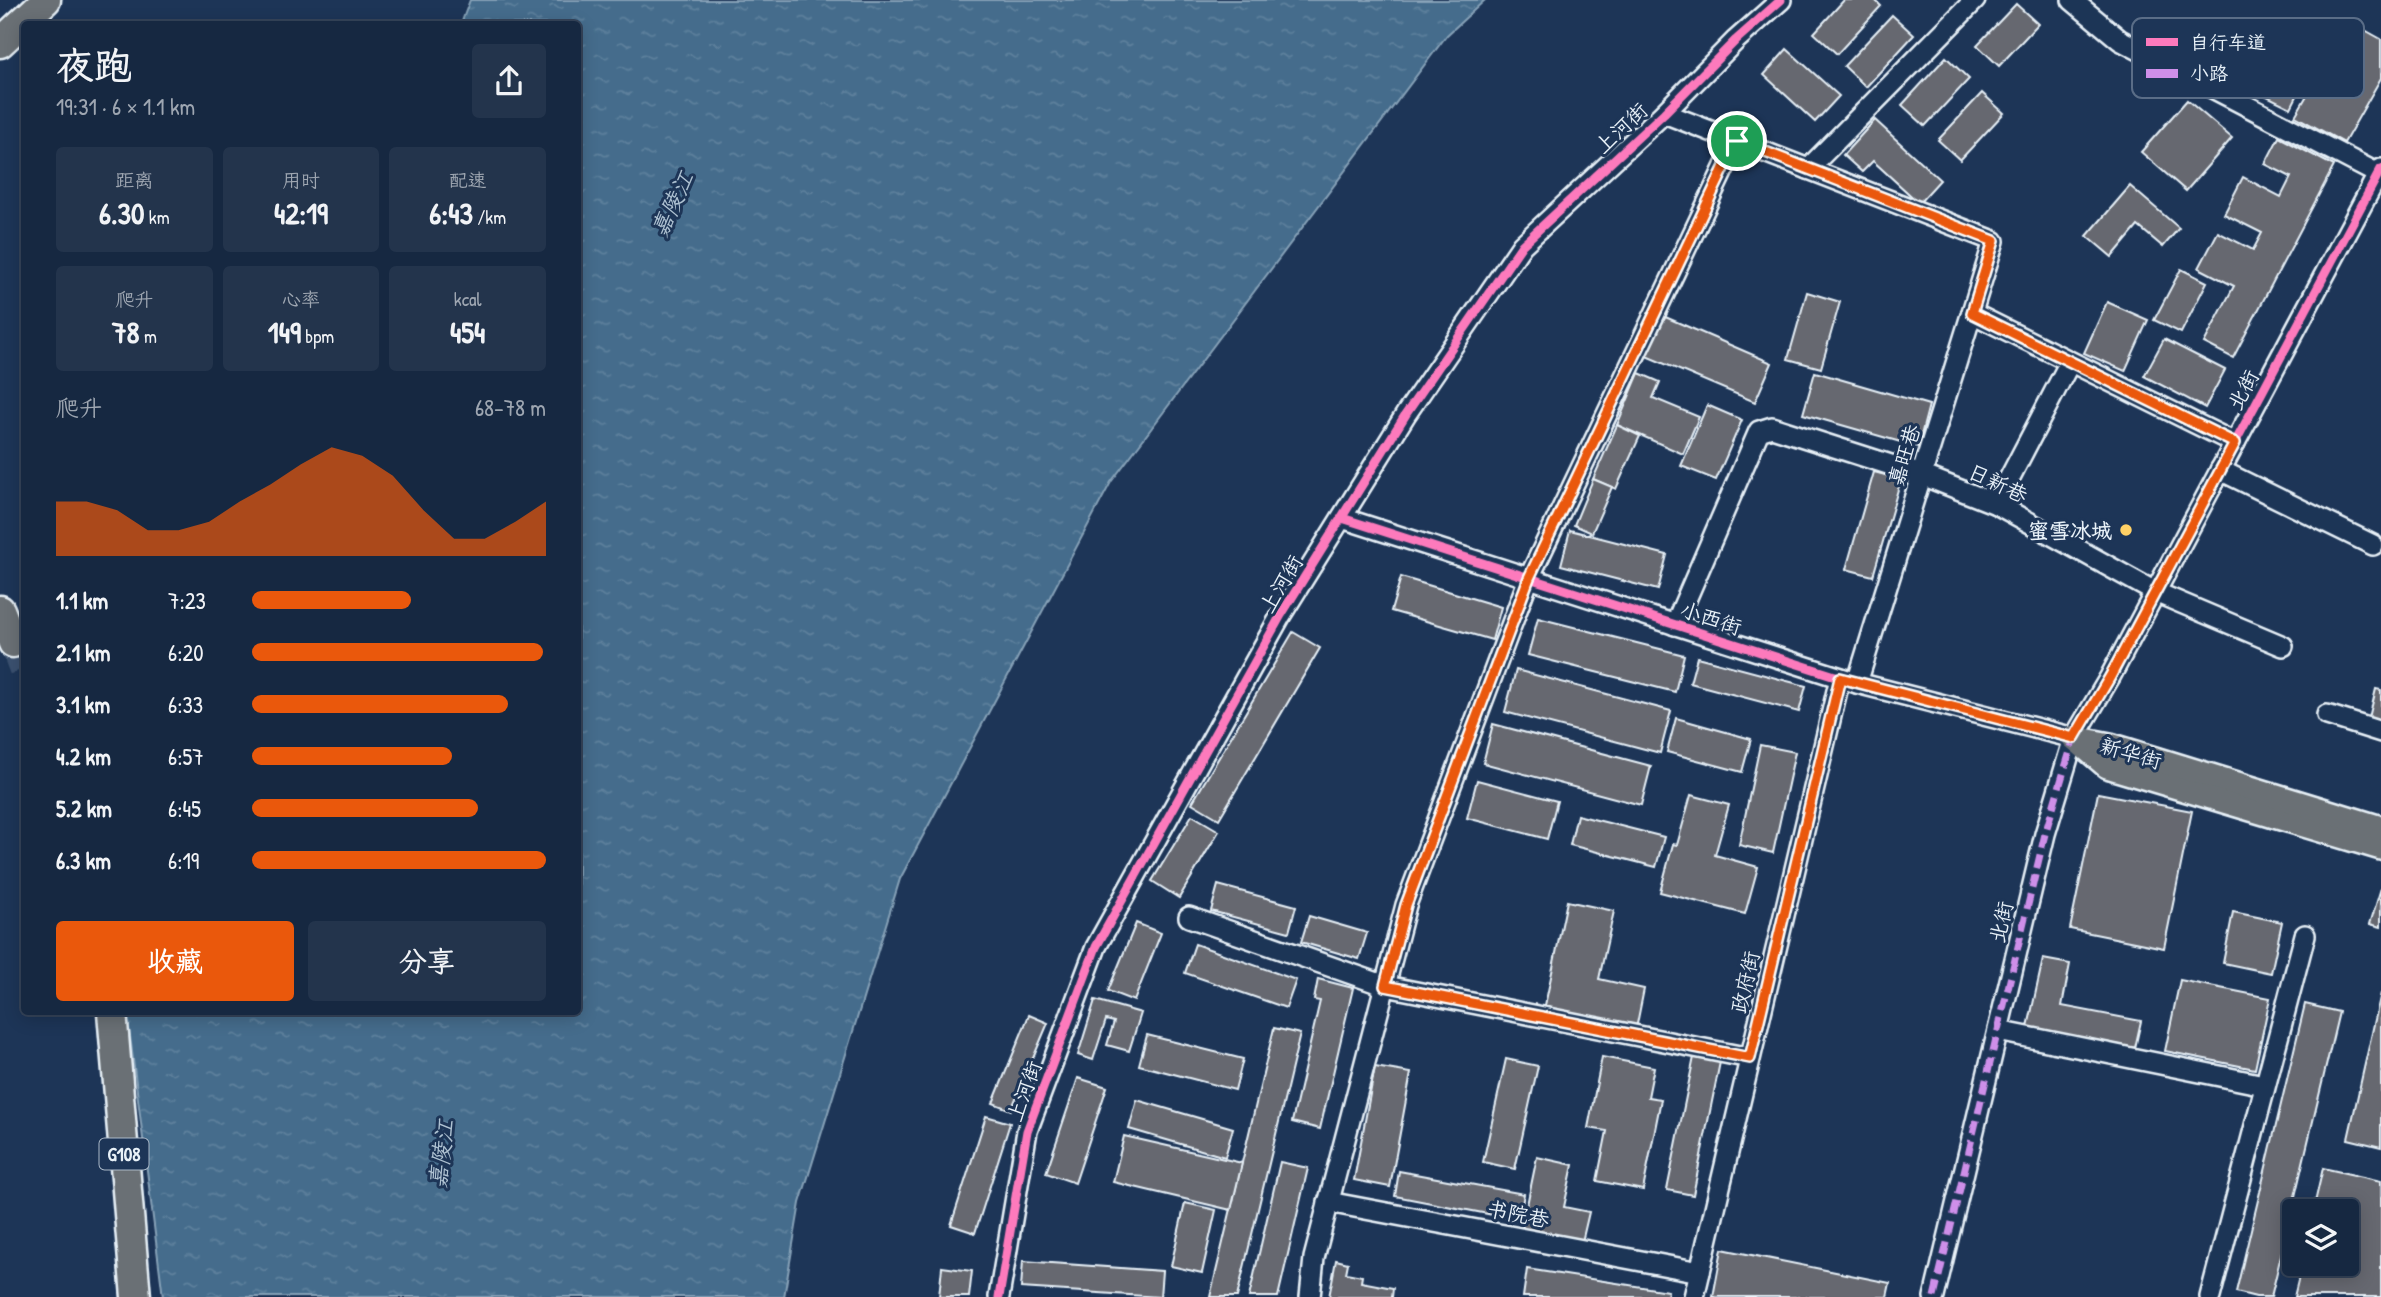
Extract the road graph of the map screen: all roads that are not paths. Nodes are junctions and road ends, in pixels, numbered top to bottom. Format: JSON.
{"nodes":[{"id":1,"x":46,"y":0,"type":"edge"},
{"id":2,"x":1781,"y":0,"type":"edge"},
{"id":3,"x":1975,"y":0,"type":"edge"},
{"id":4,"x":2072,"y":0,"type":"edge"},
{"id":5,"x":24,"y":21,"type":"edge"},
{"id":6,"x":21,"y":23,"type":"edge"},
{"id":7,"x":0,"y":43,"type":"edge"},
{"id":8,"x":2132,"y":46,"type":"edge"},
{"id":9,"x":2234,"y":98,"type":"edge"},
{"id":10,"x":1664,"y":113,"type":"junction"},
{"id":11,"x":1737,"y":141,"type":"junction"},
{"id":12,"x":1808,"y":169,"type":"junction"},
{"id":13,"x":2380,"y":172,"type":"edge"},
{"id":14,"x":1972,"y":313,"type":"junction"},
{"id":15,"x":2070,"y":362,"type":"junction"},
{"id":16,"x":2235,"y":443,"type":"junction"},
{"id":17,"x":2220,"y":470,"type":"junction"},
{"id":18,"x":1922,"y":475,"type":"junction"},
{"id":19,"x":1996,"y":504,"type":"junction"},
{"id":20,"x":1342,"y":518,"type":"junction"},
{"id":21,"x":2373,"y":545,"type":"dead end"},
{"id":22,"x":1529,"y":578,"type":"junction"},
{"id":23,"x":2155,"y":592,"type":"junction"},
{"id":24,"x":0,"y":610,"type":"edge"},
{"id":25,"x":1675,"y":625,"type":"junction"},
{"id":26,"x":13,"y":643,"type":"tunnel mouth"},
{"id":27,"x":2283,"y":646,"type":"dead end"},
{"id":28,"x":1849,"y":680,"type":"junction"},
{"id":29,"x":2327,"y":715,"type":"dead end"},
{"id":30,"x":2381,"y":732,"type":"edge"},
{"id":31,"x":2074,"y":738,"type":"junction"},
{"id":32,"x":2381,"y":828,"type":"edge"},
{"id":33,"x":2381,"y":848,"type":"edge"},
{"id":34,"x":1189,"y":917,"type":"dead end"},
{"id":35,"x":2305,"y":935,"type":"dead end"},
{"id":36,"x":1385,"y":986,"type":"junction"},
{"id":37,"x":112,"y":1015,"type":"edge"},
{"id":38,"x":1998,"y":1031,"type":"junction"},
{"id":39,"x":1750,"y":1058,"type":"junction"},
{"id":40,"x":2264,"y":1085,"type":"junction"},
{"id":41,"x":1328,"y":1202,"type":"junction"},
{"id":42,"x":1700,"y":1272,"type":"junction"},
{"id":43,"x":136,"y":1297,"type":"edge"},
{"id":44,"x":999,"y":1297,"type":"edge"},
{"id":45,"x":1310,"y":1297,"type":"edge"},
{"id":46,"x":1694,"y":1297,"type":"edge"},
{"id":47,"x":1934,"y":1297,"type":"edge"},
{"id":48,"x":2210,"y":1297,"type":"edge"}],
"edges":[{"from":1,"to":5,"type":"highway"},
{"from":2,"to":10,"type":"street","name":"上河街"},
{"from":3,"to":12,"type":"street"},
{"from":4,"to":8,"type":"street"},
{"from":6,"to":7,"type":"highway"},
{"from":9,"to":13,"type":"street"},
{"from":10,"to":11,"type":"street"},
{"from":10,"to":20,"type":"street","name":"上河街"},
{"from":11,"to":12,"type":"street"},
{"from":11,"to":22,"type":"street"},
{"from":12,"to":14,"type":"street","name":"嘉旺巷"},
{"from":13,"to":16,"type":"street","name":"北街"},
{"from":14,"to":15,"type":"street"},
{"from":14,"to":18,"type":"street","name":"嘉旺巷"},
{"from":15,"to":16,"type":"street"},
{"from":15,"to":19,"type":"street"},
{"from":16,"to":17,"type":"street","name":"北街"},
{"from":17,"to":21,"type":"street"},
{"from":17,"to":23,"type":"street","name":"北街"},
{"from":18,"to":19,"type":"street","name":"日新巷"},
{"from":18,"to":25,"type":"street","name":"日新巷"},
{"from":18,"to":28,"type":"street","name":"嘉旺巷"},
{"from":19,"to":23,"type":"street","name":"日新巷"},
{"from":20,"to":22,"type":"street","name":"小西街"},
{"from":20,"to":44,"type":"street","name":"上河街"},
{"from":22,"to":25,"type":"street","name":"小西街"},
{"from":22,"to":36,"type":"street"},
{"from":23,"to":27,"type":"street","name":"日新巷"},
{"from":23,"to":31,"type":"street","name":"北街"},
{"from":24,"to":26,"type":"highway"},
{"from":25,"to":28,"type":"street","name":"小西街"},
{"from":28,"to":31,"type":"street","name":"小西街"},
{"from":28,"to":39,"type":"street","name":"政府街"},
{"from":29,"to":30,"type":"street"},
{"from":31,"to":32,"type":"main road","name":"新华街"},
{"from":31,"to":33,"type":"main road","name":"新华街"},
{"from":31,"to":38,"type":"street","name":"北街"},
{"from":34,"to":36,"type":"street"},
{"from":35,"to":40,"type":"street"},
{"from":36,"to":39,"type":"street"},
{"from":36,"to":41,"type":"street"},
{"from":37,"to":43,"type":"highway","number":"G108"},
{"from":38,"to":40,"type":"street"},
{"from":38,"to":47,"type":"street","name":"北街"},
{"from":39,"to":42,"type":"street","name":"政府街"},
{"from":40,"to":48,"type":"street"},
{"from":41,"to":42,"type":"street","name":"书院巷"},
{"from":41,"to":45,"type":"street"},
{"from":42,"to":46,"type":"street","name":"政府街"}]}
